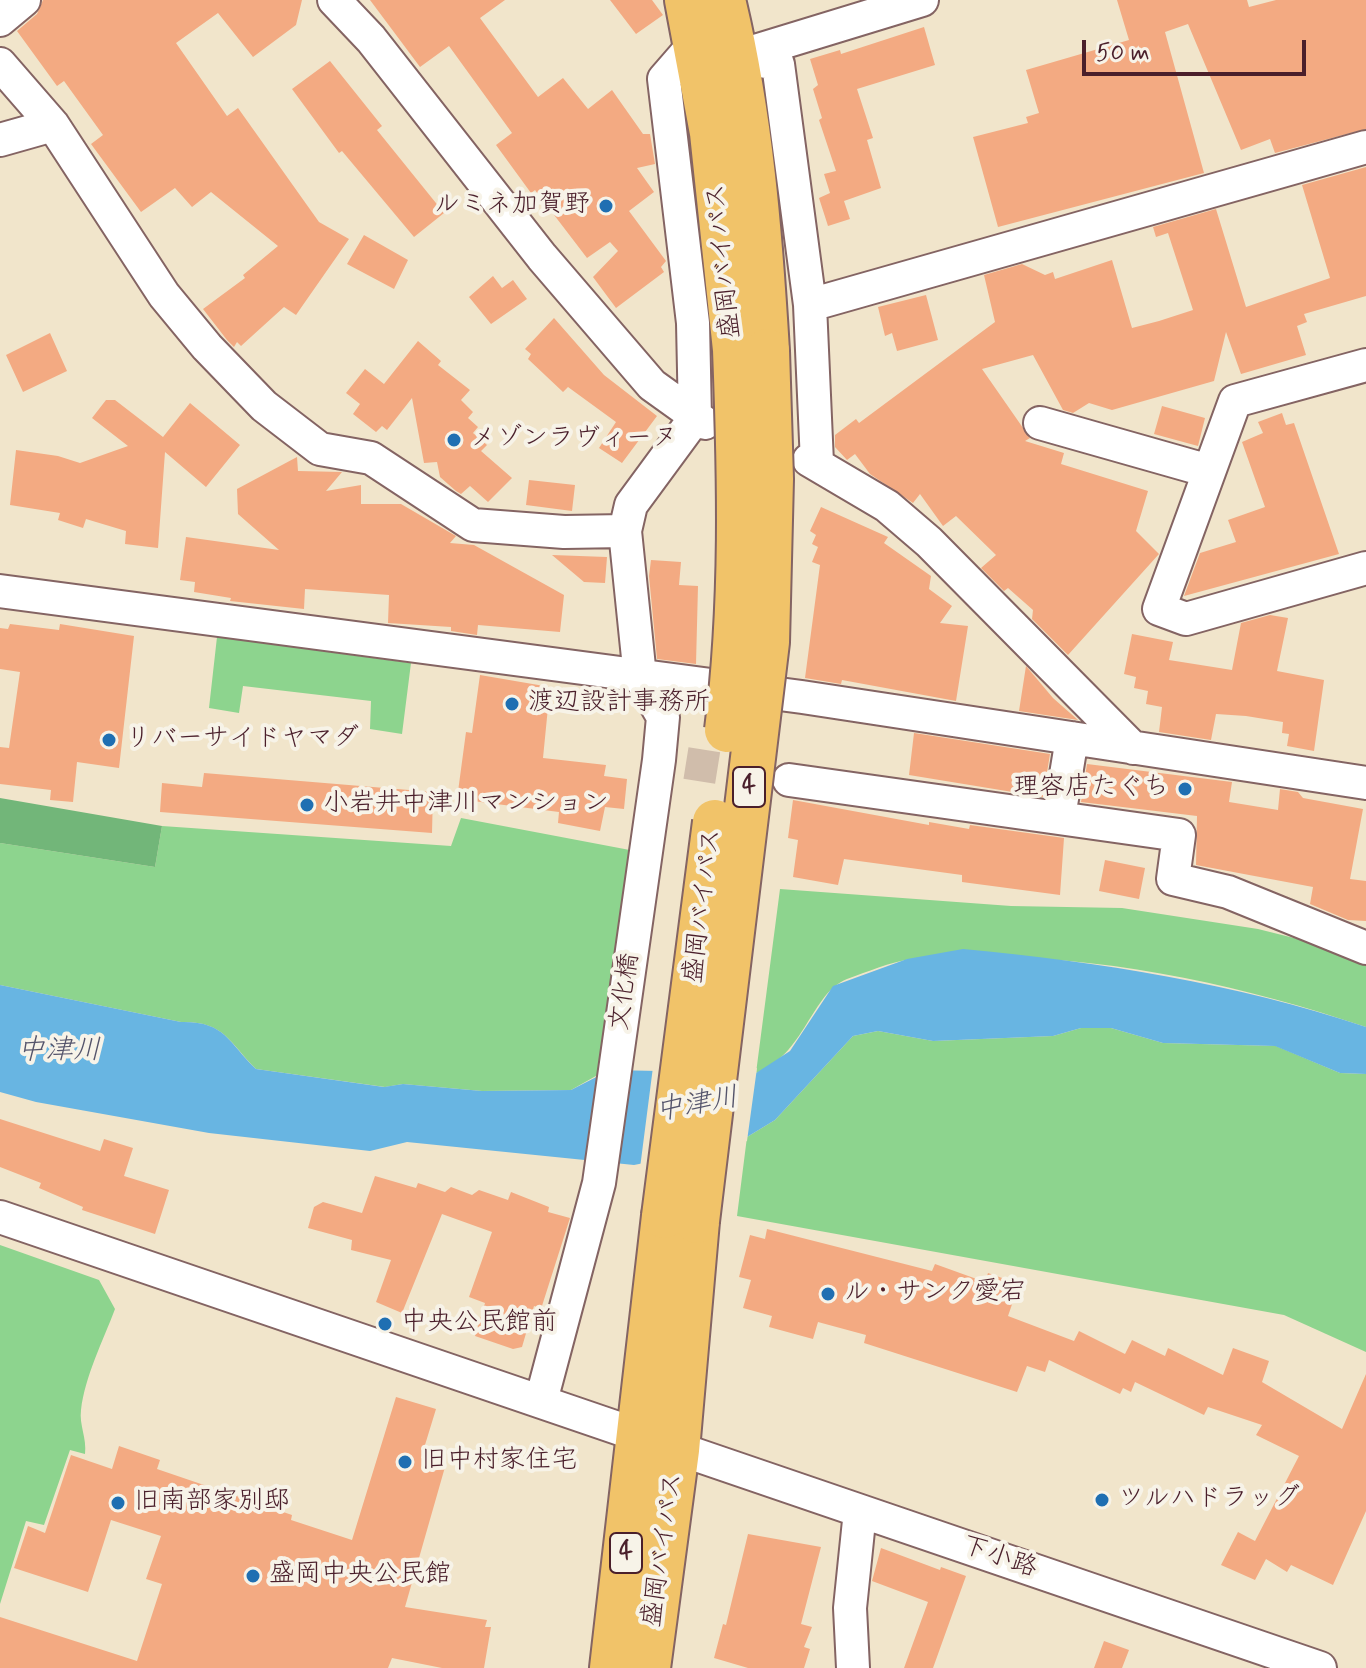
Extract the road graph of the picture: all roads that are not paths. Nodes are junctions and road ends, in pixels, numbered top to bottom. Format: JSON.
{"nodes":[{"id":1,"x":24,"y":0,"type":"edge"},
{"id":2,"x":334,"y":0,"type":"edge"},
{"id":3,"x":723,"y":0,"type":"edge"},
{"id":4,"x":922,"y":0,"type":"edge"},
{"id":5,"x":857,"y":9,"type":"edge"},
{"id":6,"x":0,"y":20,"type":"edge"},
{"id":7,"x":692,"y":20,"type":"edge"},
{"id":8,"x":737,"y":57,"type":"junction"},
{"id":9,"x":0,"y":64,"type":"edge"},
{"id":10,"x":53,"y":125,"type":"junction"},
{"id":11,"x":0,"y":140,"type":"edge"},
{"id":12,"x":1366,"y":147,"type":"edge"},
{"id":13,"x":810,"y":305,"type":"junction"},
{"id":14,"x":751,"y":351,"type":"junction"},
{"id":15,"x":1366,"y":365,"type":"edge"},
{"id":16,"x":700,"y":420,"type":"junction"},
{"id":17,"x":1040,"y":423,"type":"dead end"},
{"id":18,"x":1209,"y":471,"type":"junction"},
{"id":19,"x":625,"y":531,"type":"junction"},
{"id":20,"x":1366,"y":568,"type":"edge"},
{"id":21,"x":0,"y":591,"type":"edge"},
{"id":22,"x":640,"y":677,"type":"junction"},
{"id":23,"x":1072,"y":738,"type":"junction"},
{"id":24,"x":1133,"y":748,"type":"junction"},
{"id":25,"x":789,"y":780,"type":"tunnel mouth"},
{"id":26,"x":1366,"y":783,"type":"edge"},
{"id":27,"x":1059,"y":817,"type":"junction"},
{"id":28,"x":1366,"y":948,"type":"edge"},
{"id":29,"x":0,"y":1217,"type":"edge"},
{"id":30,"x":541,"y":1401,"type":"junction"},
{"id":31,"x":659,"y":1444,"type":"junction"},
{"id":32,"x":860,"y":1511,"type":"junction"},
{"id":33,"x":612,"y":1668,"type":"edge"},
{"id":34,"x":648,"y":1668,"type":"edge"},
{"id":35,"x":853,"y":1668,"type":"edge"},
{"id":36,"x":1320,"y":1668,"type":"edge"}],
"edges":[{"from":1,"to":6,"type":"street"},
{"from":2,"to":16,"type":"street"},
{"from":3,"to":8,"type":"highway","name":"盛岡バイパス","number":"4"},
{"from":4,"to":5,"type":"street"},
{"from":5,"to":8,"type":"street"},
{"from":7,"to":14,"type":"highway","name":"盛岡バイパス","number":"4"},
{"from":7,"to":16,"type":"street"},
{"from":8,"to":13,"type":"street"},
{"from":8,"to":14,"type":"highway","name":"盛岡バイパス","number":"4"},
{"from":9,"to":10,"type":"street"},
{"from":10,"to":11,"type":"street"},
{"from":10,"to":19,"type":"street"},
{"from":12,"to":13,"type":"street"},
{"from":13,"to":24,"type":"street"},
{"from":14,"to":31,"type":"highway","name":"盛岡バイパス","number":"4","bridge":true},
{"from":15,"to":18,"type":"street"},
{"from":16,"to":19,"type":"street"},
{"from":17,"to":18,"type":"street"},
{"from":18,"to":20,"type":"street"},
{"from":19,"to":22,"type":"street"},
{"from":21,"to":22,"type":"street"},
{"from":22,"to":23,"type":"street"},
{"from":22,"to":30,"type":"street","name":"文化橋"},
{"from":23,"to":24,"type":"street"},
{"from":23,"to":27,"type":"street"},
{"from":24,"to":26,"type":"street"},
{"from":25,"to":27,"type":"street"},
{"from":27,"to":28,"type":"street"},
{"from":29,"to":30,"type":"street","name":"下小路"},
{"from":30,"to":31,"type":"street","name":"下小路"},
{"from":31,"to":32,"type":"street","name":"下小路"},
{"from":31,"to":33,"type":"highway","name":"盛岡バイパス","number":"4"},
{"from":31,"to":34,"type":"highway","name":"盛岡バイパス","number":"4"},
{"from":32,"to":35,"type":"street"},
{"from":32,"to":36,"type":"street","name":"下小路"}]}
